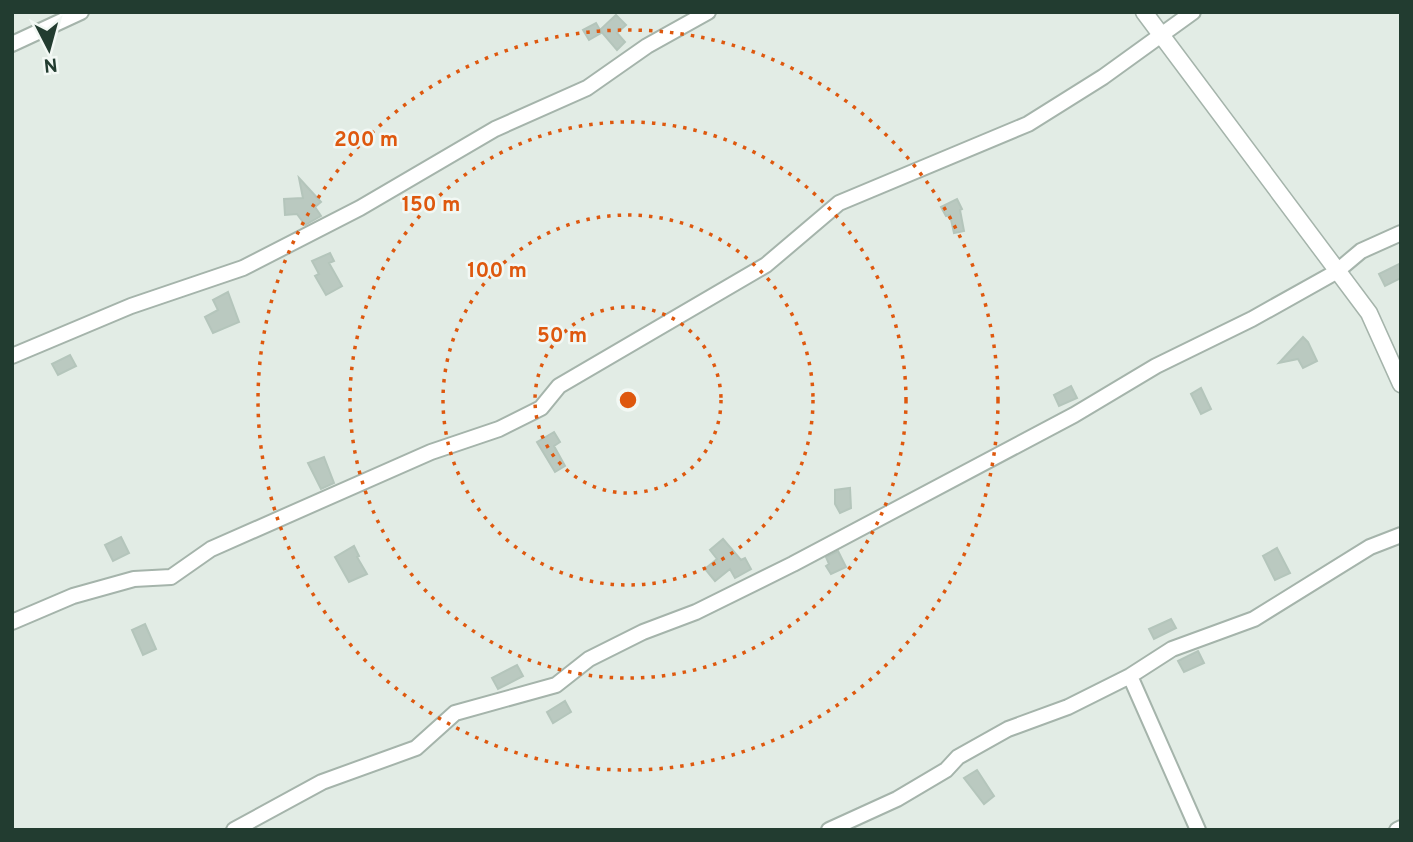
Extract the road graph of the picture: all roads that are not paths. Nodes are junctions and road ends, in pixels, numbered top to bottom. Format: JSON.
{"nodes":[{"id":1,"x":81,"y":12,"type":"edge"},
{"id":2,"x":708,"y":12,"type":"edge"},
{"id":3,"x":1144,"y":12,"type":"edge"},
{"id":4,"x":1193,"y":12,"type":"edge"},
{"id":5,"x":1161,"y":35,"type":"junction"},
{"id":6,"x":12,"y":44,"type":"edge"},
{"id":7,"x":1401,"y":233,"type":"edge"},
{"id":8,"x":1336,"y":272,"type":"junction"},
{"id":9,"x":12,"y":356,"type":"edge"},
{"id":10,"x":1401,"y":384,"type":"edge"},
{"id":11,"x":1401,"y":535,"type":"edge"},
{"id":12,"x":12,"y":622,"type":"edge"},
{"id":13,"x":1130,"y":676,"type":"junction"},
{"id":14,"x":234,"y":830,"type":"edge"},
{"id":15,"x":829,"y":830,"type":"edge"},
{"id":16,"x":1198,"y":830,"type":"edge"}],
"edges":[{"from":1,"to":6,"type":"street"},
{"from":2,"to":9,"type":"street"},
{"from":3,"to":5,"type":"street"},
{"from":4,"to":5,"type":"street"},
{"from":5,"to":8,"type":"street"},
{"from":5,"to":12,"type":"street"},
{"from":7,"to":8,"type":"street"},
{"from":8,"to":10,"type":"street"},
{"from":8,"to":14,"type":"street"},
{"from":11,"to":13,"type":"street"},
{"from":13,"to":15,"type":"street"},
{"from":13,"to":16,"type":"street"}]}
